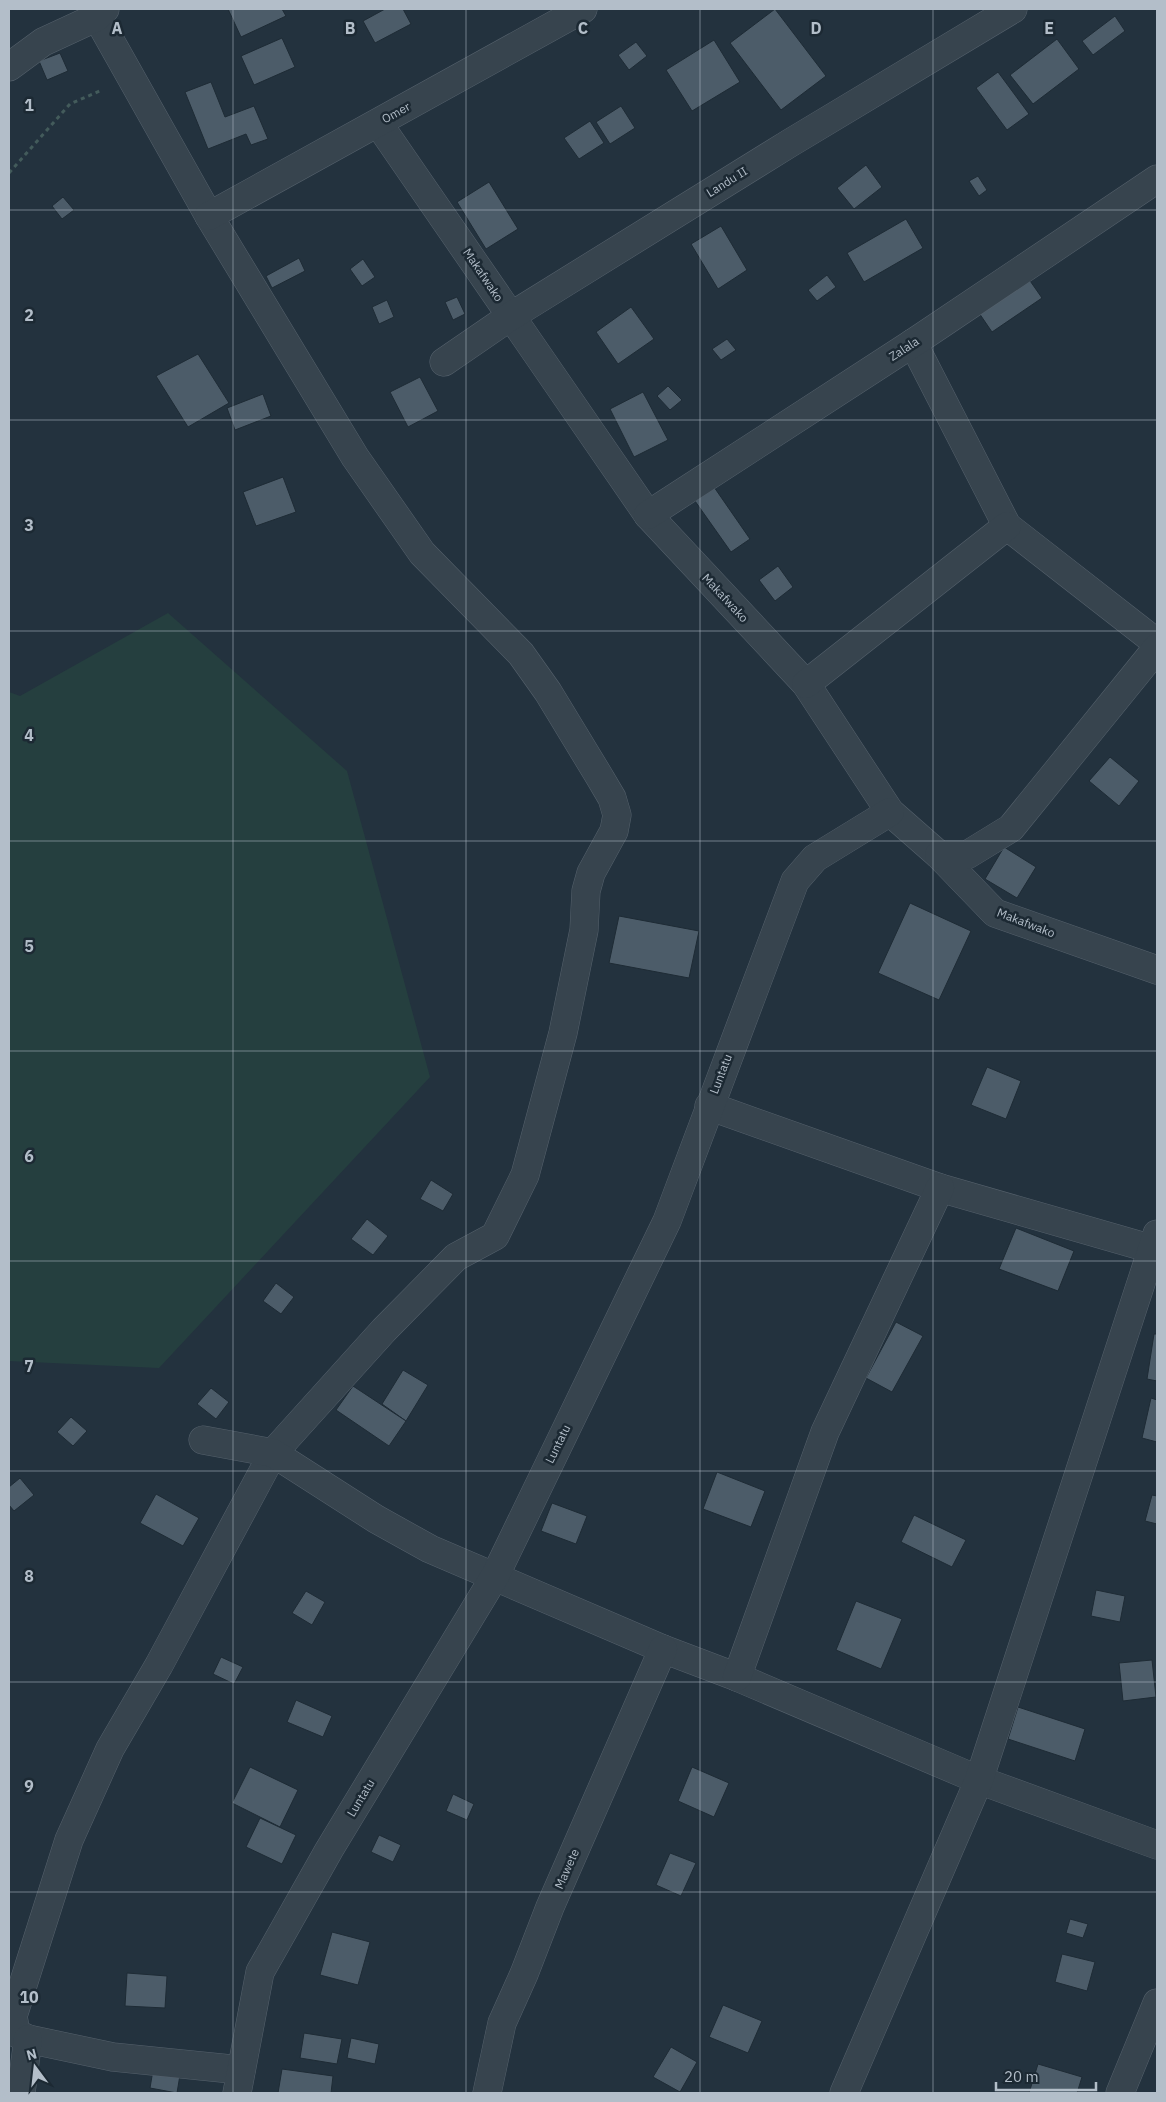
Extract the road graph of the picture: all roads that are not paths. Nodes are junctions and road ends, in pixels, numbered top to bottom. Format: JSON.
{"nodes":[{"id":1,"x":583,"y":9,"type":"edge"},
{"id":2,"x":1013,"y":9,"type":"edge"},
{"id":3,"x":101,"y":13,"type":"edge"},
{"id":4,"x":9,"y":67,"type":"edge"},
{"id":5,"x":378,"y":122,"type":"junction"},
{"id":6,"x":1157,"y":179,"type":"edge"},
{"id":7,"x":209,"y":216,"type":"junction"},
{"id":8,"x":511,"y":316,"type":"junction"},
{"id":9,"x":913,"y":343,"type":"junction"},
{"id":10,"x":444,"y":362,"type":"dead end"},
{"id":11,"x":648,"y":515,"type":"junction"},
{"id":12,"x":1007,"y":526,"type":"junction"},
{"id":13,"x":1157,"y":643,"type":"edge"},
{"id":14,"x":1157,"y":648,"type":"edge"},
{"id":15,"x":806,"y":684,"type":"junction"},
{"id":16,"x":890,"y":812,"type":"junction"},
{"id":17,"x":940,"y":855,"type":"junction"},
{"id":18,"x":1157,"y":970,"type":"edge"},
{"id":19,"x":709,"y":1106,"type":"junction"},
{"id":20,"x":940,"y":1188,"type":"junction"},
{"id":21,"x":1154,"y":1242,"type":"edge"},
{"id":22,"x":203,"y":1440,"type":"dead end"},
{"id":23,"x":273,"y":1453,"type":"junction"},
{"id":24,"x":496,"y":1576,"type":"junction"},
{"id":25,"x":663,"y":1649,"type":"junction"},
{"id":26,"x":737,"y":1677,"type":"junction"},
{"id":27,"x":978,"y":1780,"type":"junction"},
{"id":28,"x":1157,"y":1845,"type":"edge"},
{"id":29,"x":1157,"y":2002,"type":"edge"},
{"id":30,"x":28,"y":2040,"type":"junction"},
{"id":31,"x":239,"y":2082,"type":"edge"},
{"id":32,"x":21,"y":2093,"type":"edge"},
{"id":33,"x":487,"y":2093,"type":"edge"},
{"id":34,"x":844,"y":2093,"type":"edge"},
{"id":35,"x":1120,"y":2093,"type":"edge"}],
"edges":[{"from":1,"to":5,"type":"street","name":"Omer"},
{"from":2,"to":8,"type":"street","name":"Landu II"},
{"from":3,"to":4,"type":"street"},
{"from":3,"to":7,"type":"street"},
{"from":5,"to":7,"type":"street","name":"Omer"},
{"from":5,"to":8,"type":"street","name":"Makafwako"},
{"from":6,"to":9,"type":"street","name":"Zalala"},
{"from":7,"to":23,"type":"street"},
{"from":8,"to":10,"type":"street","name":"Landu II"},
{"from":8,"to":11,"type":"street","name":"Makafwako"},
{"from":9,"to":11,"type":"street","name":"Zalala"},
{"from":9,"to":12,"type":"street"},
{"from":11,"to":15,"type":"street","name":"Makafwako"},
{"from":12,"to":13,"type":"street"},
{"from":12,"to":15,"type":"street"},
{"from":14,"to":17,"type":"street"},
{"from":15,"to":16,"type":"street","name":"Makafwako"},
{"from":16,"to":17,"type":"street","name":"Makafwako"},
{"from":16,"to":19,"type":"street","name":"Luntatu"},
{"from":17,"to":18,"type":"street","name":"Makafwako"},
{"from":19,"to":20,"type":"street"},
{"from":19,"to":24,"type":"street","name":"Luntatu"},
{"from":20,"to":21,"type":"street"},
{"from":20,"to":26,"type":"street"},
{"from":21,"to":27,"type":"street"},
{"from":22,"to":23,"type":"street"},
{"from":23,"to":24,"type":"street"},
{"from":23,"to":30,"type":"street"},
{"from":24,"to":25,"type":"street"},
{"from":24,"to":31,"type":"street","name":"Luntatu"},
{"from":25,"to":26,"type":"street"},
{"from":25,"to":33,"type":"street","name":"Mawete"},
{"from":26,"to":27,"type":"street"},
{"from":27,"to":28,"type":"street"},
{"from":27,"to":34,"type":"street"},
{"from":29,"to":35,"type":"street"},
{"from":30,"to":31,"type":"street"},
{"from":30,"to":32,"type":"street"}]}
